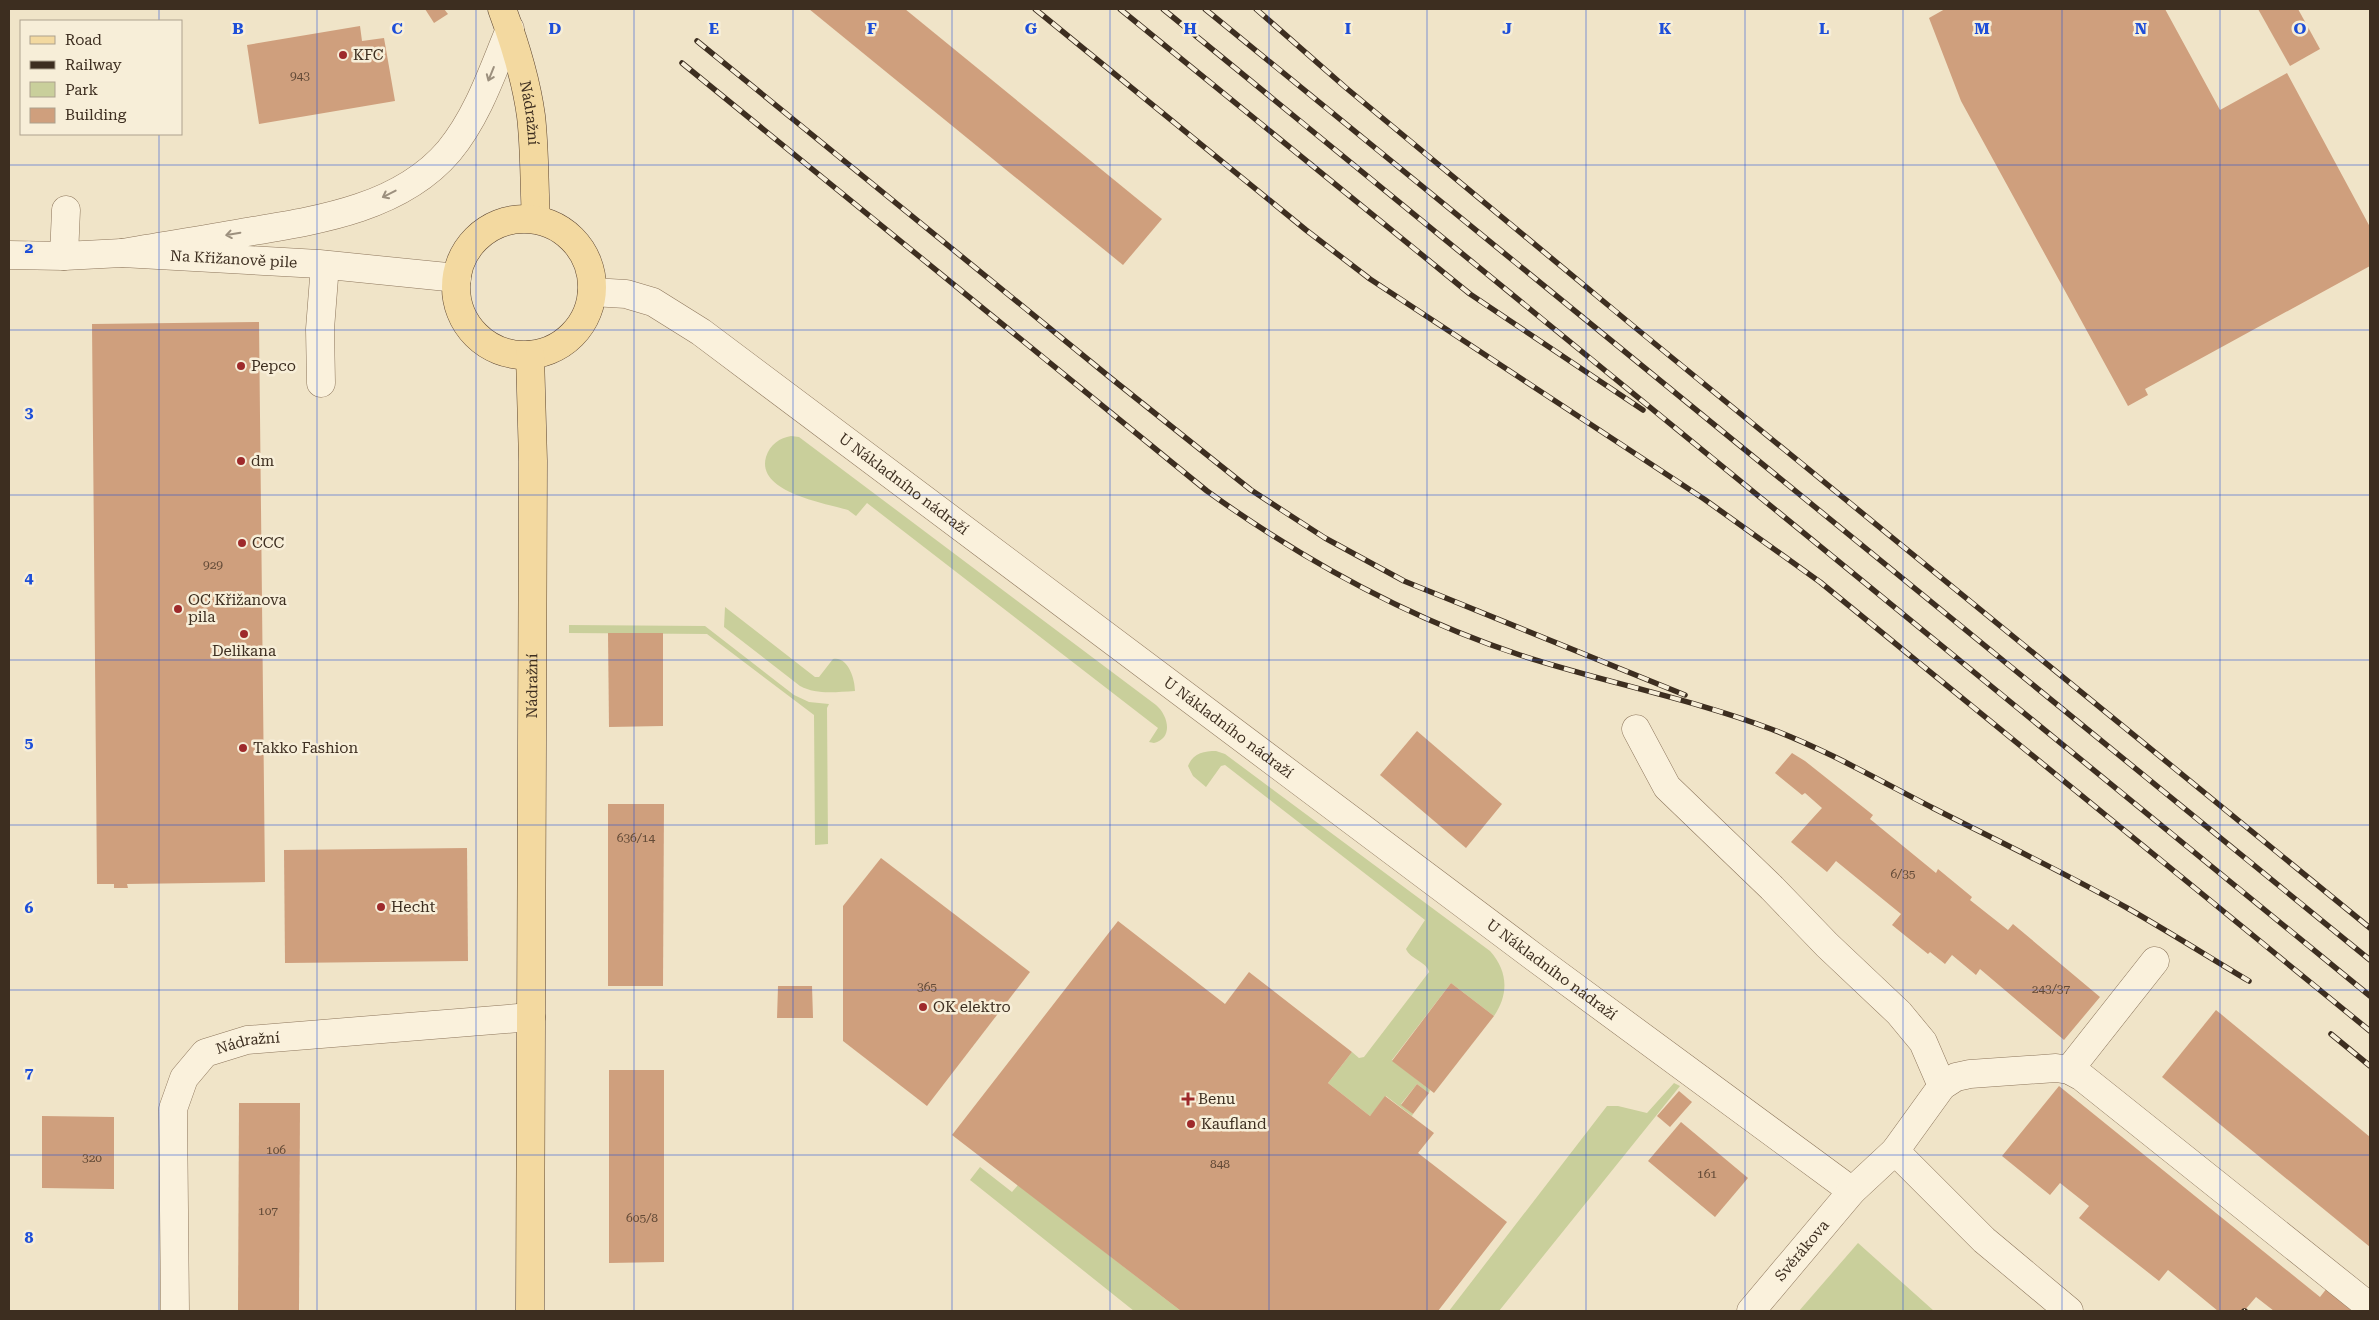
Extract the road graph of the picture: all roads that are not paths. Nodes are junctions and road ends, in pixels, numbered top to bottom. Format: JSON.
{"nodes":[{"id":1,"x":506,"y":19,"type":"edge"},
{"id":2,"x":66,"y":210,"type":"dead end"},
{"id":3,"x":536,"y":219,"type":"junction"},
{"id":4,"x":122,"y":253,"type":"junction"},
{"id":5,"x":9,"y":255,"type":"edge"},
{"id":6,"x":64,"y":256,"type":"junction"},
{"id":7,"x":324,"y":265,"type":"junction"},
{"id":8,"x":457,"y":278,"type":"junction"},
{"id":9,"x":592,"y":292,"type":"junction"},
{"id":10,"x":530,"y":355,"type":"junction"},
{"id":11,"x":321,"y":383,"type":"dead end"},
{"id":12,"x":1636,"y":728,"type":"dead end"},
{"id":13,"x":2155,"y":961,"type":"dead end"},
{"id":14,"x":531,"y":1017,"type":"junction"},
{"id":15,"x":2069,"y":1070,"type":"junction"},
{"id":16,"x":1942,"y":1086,"type":"junction"},
{"id":17,"x":1895,"y":1151,"type":"junction"},
{"id":18,"x":1852,"y":1191,"type":"junction"},
{"id":19,"x":2370,"y":1307,"type":"edge"},
{"id":20,"x":175,"y":1311,"type":"edge"},
{"id":21,"x":530,"y":1311,"type":"edge"},
{"id":22,"x":1751,"y":1311,"type":"edge"},
{"id":23,"x":2069,"y":1311,"type":"edge"}],
"edges":[{"from":1,"to":3,"type":"main road","name":"Nádražní"},
{"from":1,"to":4,"type":"street","one_way":true},
{"from":2,"to":6,"type":"street"},
{"from":3,"to":8,"type":"main road"},
{"from":3,"to":9,"type":"main road"},
{"from":4,"to":6,"type":"street","name":"Na Křižanově pile"},
{"from":4,"to":7,"type":"street","name":"Na Křižanově pile"},
{"from":5,"to":6,"type":"street","name":"Na Křižanově pile"},
{"from":7,"to":8,"type":"street","name":"Na Křižanově pile"},
{"from":7,"to":11,"type":"street"},
{"from":8,"to":10,"type":"main road"},
{"from":9,"to":10,"type":"main road"},
{"from":9,"to":18,"type":"street","name":"U Nákladního nádraží"},
{"from":10,"to":14,"type":"main road","name":"Nádražní"},
{"from":12,"to":16,"type":"street"},
{"from":13,"to":15,"type":"street"},
{"from":14,"to":20,"type":"street","name":"Nádražní"},
{"from":14,"to":21,"type":"main road","name":"Nádražní"},
{"from":15,"to":16,"type":"street"},
{"from":15,"to":19,"type":"street"},
{"from":16,"to":17,"type":"street","name":"Svěrákova"},
{"from":17,"to":18,"type":"street","name":"Svěrákova"},
{"from":17,"to":23,"type":"street"},
{"from":18,"to":22,"type":"street","name":"Svěrákova"}]}
